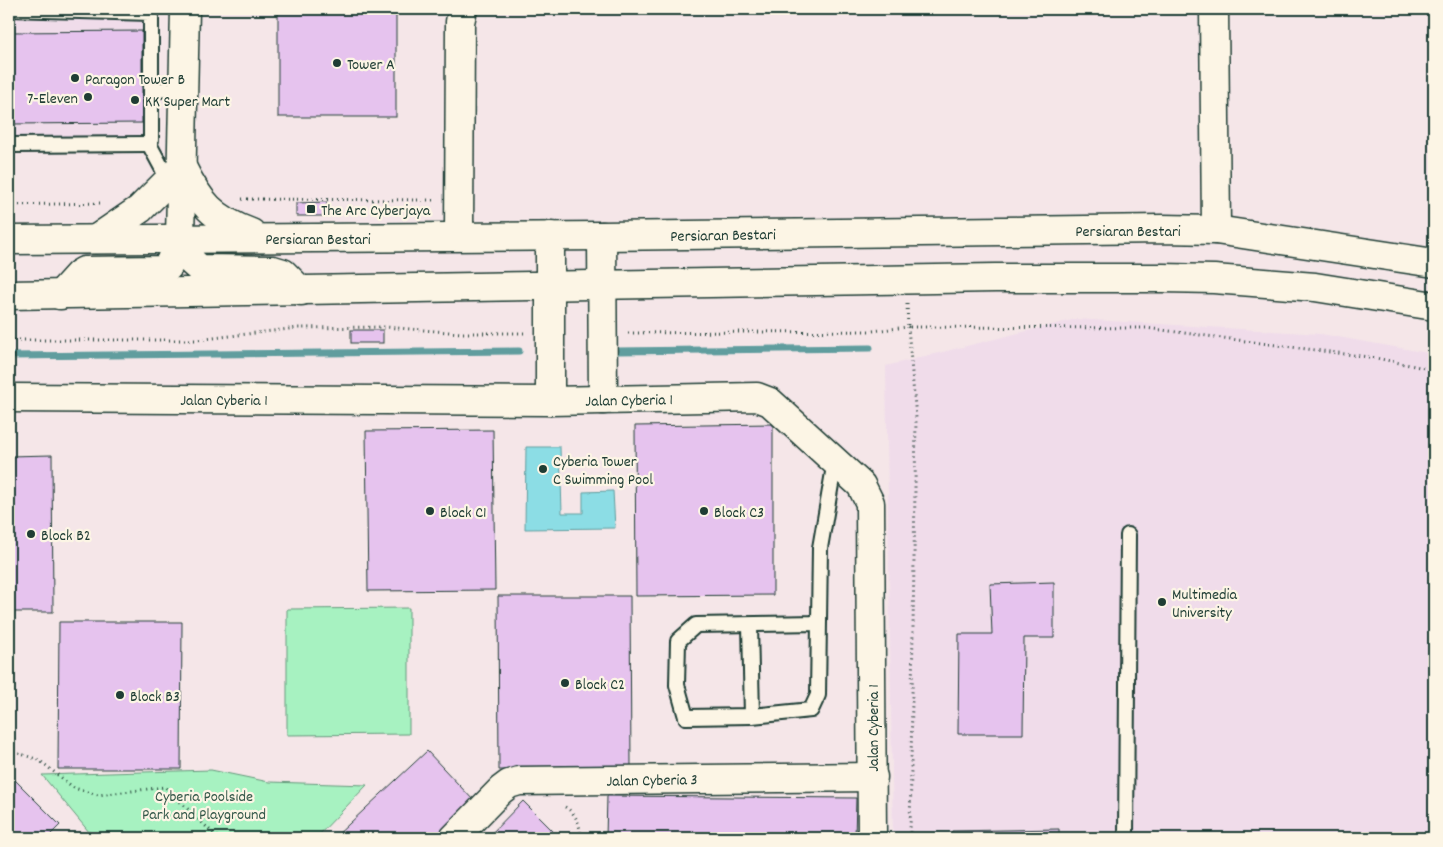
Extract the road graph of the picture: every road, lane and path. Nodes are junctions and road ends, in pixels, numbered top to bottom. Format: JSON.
{"nodes":[{"id":1,"x":9,"y":9,"type":"edge"},
{"id":2,"x":185,"y":9,"type":"edge"},
{"id":3,"x":463,"y":9,"type":"edge"},
{"id":4,"x":1214,"y":9,"type":"edge"},
{"id":5,"x":184,"y":89,"type":"junction"},
{"id":6,"x":152,"y":90,"type":"junction"},
{"id":7,"x":149,"y":144,"type":"junction"},
{"id":8,"x":9,"y":145,"type":"edge"},
{"id":9,"x":175,"y":174,"type":"junction"},
{"id":10,"x":459,"y":200,"type":"junction"},
{"id":11,"x":9,"y":205,"type":"edge"},
{"id":12,"x":205,"y":206,"type":"junction"},
{"id":13,"x":140,"y":209,"type":"junction"},
{"id":14,"x":1216,"y":230,"type":"junction"},
{"id":15,"x":459,"y":236,"type":"junction"},
{"id":16,"x":550,"y":236,"type":"junction"},
{"id":17,"x":602,"y":236,"type":"junction"},
{"id":18,"x":180,"y":238,"type":"junction"},
{"id":19,"x":264,"y":238,"type":"junction"},
{"id":20,"x":96,"y":239,"type":"junction"},
{"id":21,"x":9,"y":240,"type":"edge"},
{"id":22,"x":1434,"y":263,"type":"edge"},
{"id":23,"x":906,"y":279,"type":"junction"},
{"id":24,"x":550,"y":286,"type":"junction"},
{"id":25,"x":602,"y":286,"type":"junction"},
{"id":26,"x":302,"y":291,"type":"junction"},
{"id":27,"x":9,"y":295,"type":"edge"},
{"id":28,"x":60,"y":295,"type":"junction"},
{"id":29,"x":1434,"y":306,"type":"edge"},
{"id":30,"x":550,"y":334,"type":"junction"},
{"id":31,"x":9,"y":340,"type":"edge"},
{"id":32,"x":1434,"y":370,"type":"edge"},
{"id":33,"x":9,"y":398,"type":"edge"},
{"id":34,"x":603,"y":400,"type":"junction"},
{"id":35,"x":550,"y":401,"type":"junction"},
{"id":36,"x":835,"y":461,"type":"junction"},
{"id":37,"x":1128,"y":535,"type":"dead end"},
{"id":38,"x":820,"y":623,"type":"junction"},
{"id":39,"x":750,"y":625,"type":"junction"},
{"id":40,"x":752,"y":716,"type":"junction"},
{"id":41,"x":9,"y":750,"type":"edge"},
{"id":42,"x":873,"y":777,"type":"junction"},
{"id":43,"x":218,"y":838,"type":"edge"},
{"id":44,"x":454,"y":838,"type":"edge"},
{"id":45,"x":872,"y":838,"type":"edge"},
{"id":46,"x":1126,"y":838,"type":"edge"}],
"edges":[{"from":1,"to":6,"type":"lane"},
{"from":2,"to":5,"type":"main road"},
{"from":3,"to":10,"type":"main road"},
{"from":4,"to":14,"type":"main road"},
{"from":5,"to":6,"type":"lane"},
{"from":5,"to":9,"type":"main road"},
{"from":6,"to":7,"type":"lane"},
{"from":7,"to":8,"type":"lane"},
{"from":7,"to":9,"type":"lane"},
{"from":9,"to":12,"type":"main road"},
{"from":9,"to":13,"type":"main road"},
{"from":9,"to":18,"type":"main road"},
{"from":10,"to":12,"type":"path"},
{"from":10,"to":15,"type":"main road"},
{"from":11,"to":13,"type":"path"},
{"from":12,"to":19,"type":"main road"},
{"from":13,"to":20,"type":"main road"},
{"from":14,"to":17,"type":"main road","name":"Persiaran Bestari"},
{"from":14,"to":22,"type":"main road","name":"Persiaran Bestari"},
{"from":15,"to":16,"type":"main road","name":"Persiaran Bestari"},
{"from":15,"to":19,"type":"main road","name":"Persiaran Bestari"},
{"from":16,"to":17,"type":"main road","name":"Persiaran Bestari"},
{"from":16,"to":24,"type":"main road"},
{"from":17,"to":25,"type":"main road"},
{"from":18,"to":19,"type":"main road","name":"Persiaran Bestari"},
{"from":18,"to":20,"type":"main road","name":"Persiaran Bestari"},
{"from":18,"to":26,"type":"main road"},
{"from":18,"to":28,"type":"main road"},
{"from":20,"to":21,"type":"main road","name":"Persiaran Bestari"},
{"from":23,"to":25,"type":"main road"},
{"from":23,"to":29,"type":"main road"},
{"from":23,"to":32,"type":"path"},
{"from":24,"to":25,"type":"main road"},
{"from":24,"to":26,"type":"main road"},
{"from":24,"to":30,"type":"main road"},
{"from":25,"to":34,"type":"main road"},
{"from":26,"to":28,"type":"main road"},
{"from":27,"to":28,"type":"main road"},
{"from":30,"to":31,"type":"path"},
{"from":30,"to":35,"type":"main road"},
{"from":33,"to":35,"type":"main road","name":"Jalan Cyberia 1"},
{"from":34,"to":35,"type":"main road","name":"Jalan Cyberia 1"},
{"from":34,"to":36,"type":"main road","name":"Jalan Cyberia 1"},
{"from":36,"to":38,"type":"lane"},
{"from":36,"to":42,"type":"main road","name":"Jalan Cyberia 1"},
{"from":37,"to":46,"type":"lane"},
{"from":38,"to":39,"type":"lane"},
{"from":38,"to":40,"type":"lane"},
{"from":39,"to":40,"type":"lane"},
{"from":39,"to":40,"type":"lane"},
{"from":41,"to":43,"type":"path"},
{"from":42,"to":44,"type":"main road","name":"Jalan Cyberia 3"},
{"from":42,"to":45,"type":"main road","name":"Jalan Cyberia 1"}]}
